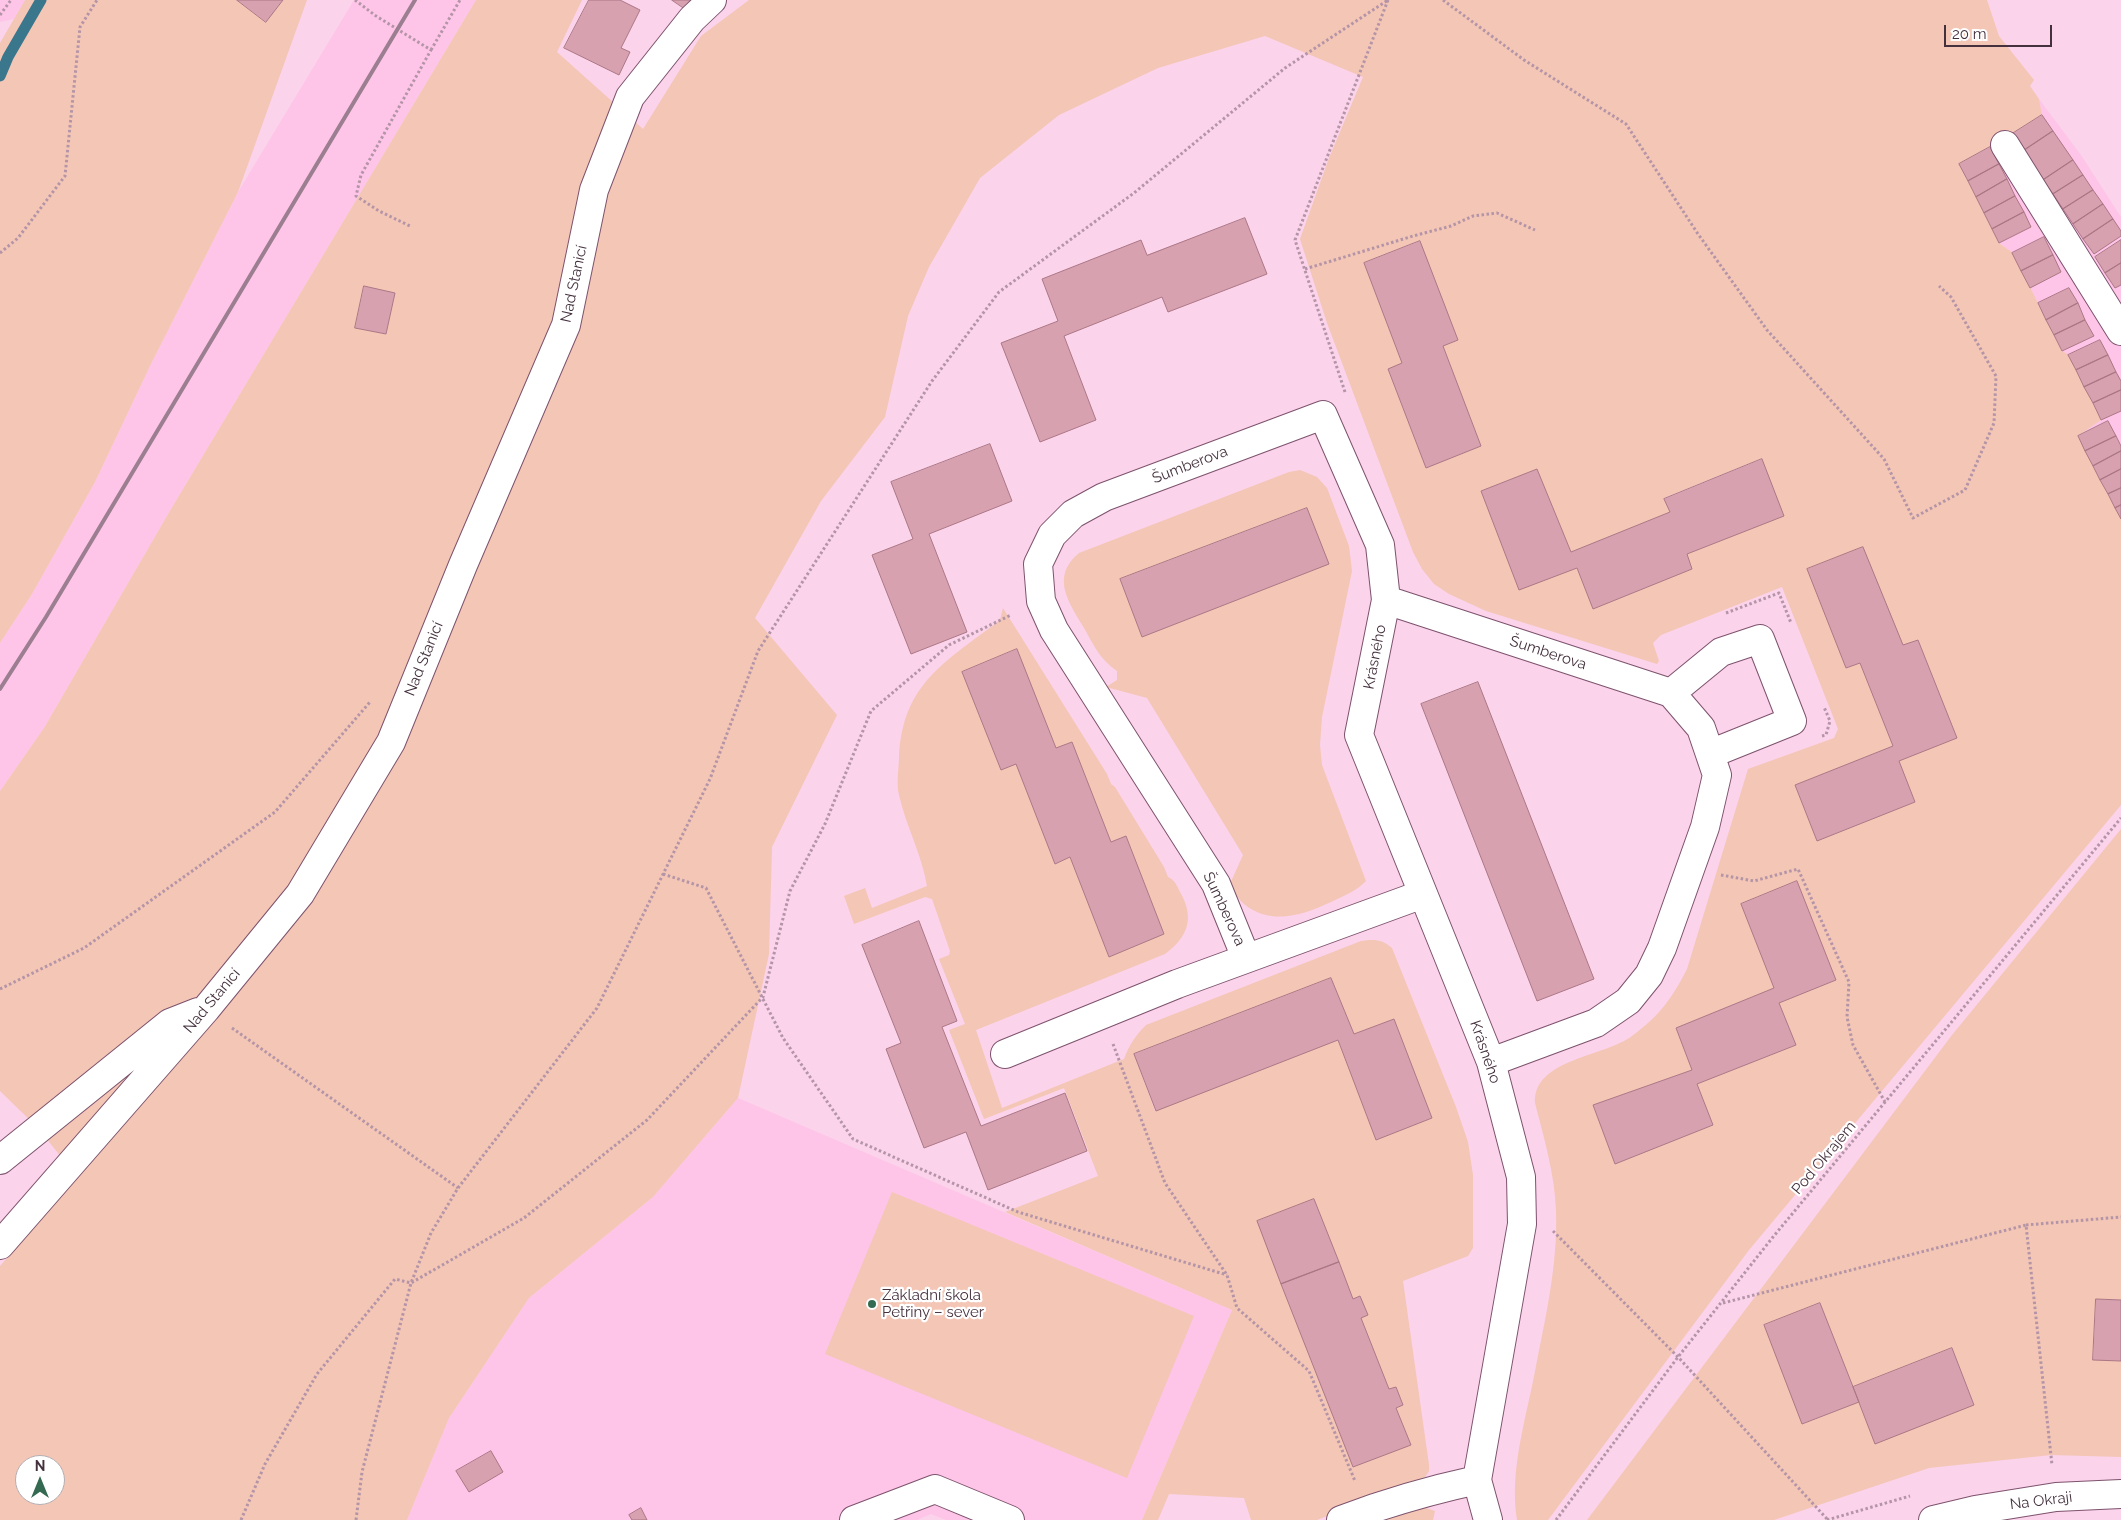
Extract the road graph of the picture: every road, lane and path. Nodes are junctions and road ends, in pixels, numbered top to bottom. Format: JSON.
{"nodes":[{"id":1,"x":11,"y":0,"type":"edge"},
{"id":2,"x":97,"y":0,"type":"edge"},
{"id":3,"x":355,"y":0,"type":"edge"},
{"id":4,"x":460,"y":0,"type":"edge"},
{"id":5,"x":712,"y":0,"type":"edge"},
{"id":6,"x":1388,"y":0,"type":"edge"},
{"id":7,"x":1443,"y":0,"type":"edge"},
{"id":8,"x":0,"y":15,"type":"edge"},
{"id":9,"x":431,"y":50,"type":"junction"},
{"id":10,"x":2005,"y":145,"type":"dead end"},
{"id":11,"x":410,"y":226,"type":"dead end"},
{"id":12,"x":1536,"y":230,"type":"dead end"},
{"id":13,"x":0,"y":254,"type":"edge"},
{"id":14,"x":1305,"y":269,"type":"junction"},
{"id":15,"x":1939,"y":286,"type":"dead end"},
{"id":16,"x":2121,"y":331,"type":"edge"},
{"id":17,"x":1348,"y":398,"type":"dead end"},
{"id":18,"x":1386,"y":600,"type":"junction"},
{"id":19,"x":1041,"y":601,"type":"junction"},
{"id":20,"x":1718,"y":617,"type":"dead end"},
{"id":21,"x":1793,"y":629,"type":"dead end"},
{"id":22,"x":1671,"y":693,"type":"junction"},
{"id":23,"x":371,"y":701,"type":"dead end"},
{"id":24,"x":1822,"y":703,"type":"dead end"},
{"id":25,"x":1817,"y":738,"type":"dead end"},
{"id":26,"x":1710,"y":754,"type":"junction"},
{"id":27,"x":2121,"y":818,"type":"edge"},
{"id":28,"x":663,"y":874,"type":"junction"},
{"id":29,"x":1718,"y":874,"type":"dead end"},
{"id":30,"x":1423,"y":894,"type":"junction"},
{"id":31,"x":1246,"y":958,"type":"junction"},
{"id":32,"x":0,"y":989,"type":"edge"},
{"id":33,"x":763,"y":997,"type":"junction"},
{"id":34,"x":206,"y":1009,"type":"junction"},
{"id":35,"x":1102,"y":1015,"type":"junction"},
{"id":36,"x":1005,"y":1054,"type":"dead end"},
{"id":37,"x":1491,"y":1062,"type":"junction"},
{"id":38,"x":1885,"y":1102,"type":"junction"},
{"id":39,"x":0,"y":1160,"type":"edge"},
{"id":40,"x":458,"y":1188,"type":"junction"},
{"id":41,"x":2121,"y":1217,"type":"edge"},
{"id":42,"x":2026,"y":1225,"type":"junction"},
{"id":43,"x":1549,"y":1238,"type":"dead end"},
{"id":44,"x":0,"y":1246,"type":"edge"},
{"id":45,"x":1226,"y":1275,"type":"junction"},
{"id":46,"x":411,"y":1283,"type":"junction"},
{"id":47,"x":1722,"y":1303,"type":"junction"},
{"id":48,"x":1678,"y":1357,"type":"junction"},
{"id":49,"x":2052,"y":1473,"type":"dead end"},
{"id":50,"x":1477,"y":1480,"type":"junction"},
{"id":51,"x":2121,"y":1494,"type":"edge"},
{"id":52,"x":1373,"y":1508,"type":"junction"},
{"id":53,"x":241,"y":1520,"type":"edge"},
{"id":54,"x":356,"y":1520,"type":"edge"},
{"id":55,"x":854,"y":1520,"type":"edge"},
{"id":56,"x":1010,"y":1520,"type":"edge"},
{"id":57,"x":1341,"y":1520,"type":"edge"},
{"id":58,"x":1488,"y":1520,"type":"edge"},
{"id":59,"x":1556,"y":1520,"type":"edge"},
{"id":60,"x":1828,"y":1520,"type":"edge"},
{"id":61,"x":1933,"y":1520,"type":"edge"}],
"edges":[{"from":1,"to":8,"type":"path"},
{"from":2,"to":13,"type":"path"},
{"from":3,"to":9,"type":"path"},
{"from":4,"to":9,"type":"path"},
{"from":5,"to":34,"type":"street","name":"Nad Stanicí"},
{"from":6,"to":14,"type":"path"},
{"from":6,"to":28,"type":"path"},
{"from":7,"to":15,"type":"path"},
{"from":9,"to":11,"type":"path"},
{"from":10,"to":16,"type":"street"},
{"from":12,"to":14,"type":"path"},
{"from":14,"to":17,"type":"path"},
{"from":18,"to":19,"type":"street","name":"Šumberova"},
{"from":18,"to":22,"type":"street","name":"Šumberova"},
{"from":18,"to":30,"type":"street","name":"Krásného"},
{"from":19,"to":31,"type":"street","name":"Šumberova"},
{"from":19,"to":33,"type":"path"},
{"from":20,"to":21,"type":"path"},
{"from":22,"to":26,"type":"street"},
{"from":22,"to":26,"type":"street"},
{"from":23,"to":32,"type":"path"},
{"from":24,"to":25,"type":"path"},
{"from":26,"to":37,"type":"street"},
{"from":27,"to":38,"type":"path","name":"Pod Okrajem"},
{"from":28,"to":33,"type":"path"},
{"from":28,"to":40,"type":"path"},
{"from":29,"to":38,"type":"path"},
{"from":30,"to":31,"type":"street","name":"Šumberova"},
{"from":30,"to":37,"type":"street","name":"Krásného"},
{"from":31,"to":35,"type":"street","name":"Šumberova"},
{"from":33,"to":45,"type":"path"},
{"from":33,"to":46,"type":"path"},
{"from":34,"to":39,"type":"street"},
{"from":34,"to":40,"type":"path"},
{"from":34,"to":44,"type":"street","name":"Nad Stanicí"},
{"from":35,"to":36,"type":"street","name":"Šumberova"},
{"from":35,"to":45,"type":"path"},
{"from":37,"to":50,"type":"street","name":"Krásného"},
{"from":38,"to":47,"type":"path","name":"Pod Okrajem"},
{"from":40,"to":46,"type":"path"},
{"from":41,"to":42,"type":"path"},
{"from":42,"to":47,"type":"path"},
{"from":42,"to":49,"type":"path"},
{"from":43,"to":48,"type":"path"},
{"from":45,"to":52,"type":"path"},
{"from":46,"to":53,"type":"path"},
{"from":46,"to":54,"type":"path"},
{"from":47,"to":48,"type":"path","name":"Pod Okrajem"},
{"from":48,"to":59,"type":"path","name":"Pod Okrajem"},
{"from":48,"to":60,"type":"path"},
{"from":50,"to":52,"type":"street"},
{"from":50,"to":58,"type":"street","name":"Krásného"},
{"from":51,"to":61,"type":"street","name":"Na Okraji"},
{"from":52,"to":57,"type":"street"},
{"from":55,"to":56,"type":"street"}]}
